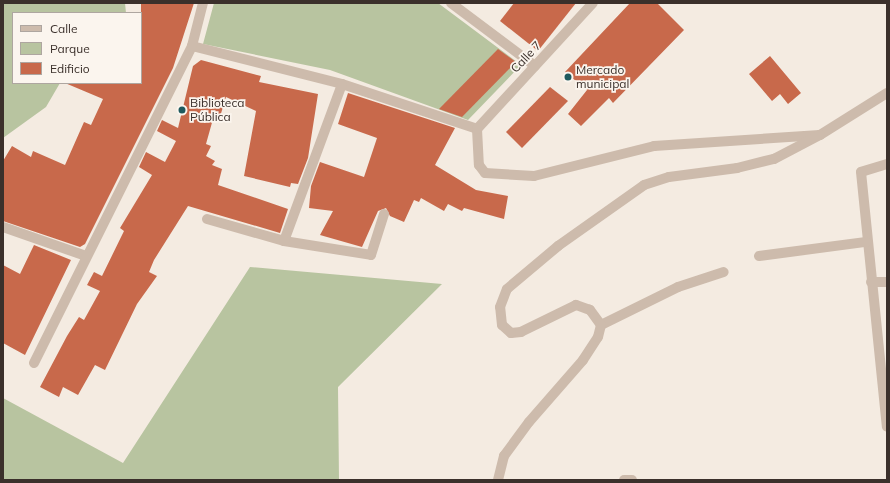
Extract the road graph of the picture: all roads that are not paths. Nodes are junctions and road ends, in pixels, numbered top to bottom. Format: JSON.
{"nodes":[{"id":1,"x":203,"y":3,"type":"edge"},
{"id":2,"x":452,"y":3,"type":"edge"},
{"id":3,"x":594,"y":3,"type":"edge"},
{"id":4,"x":192,"y":46,"type":"junction"},
{"id":5,"x":535,"y":66,"type":"junction"},
{"id":6,"x":342,"y":84,"type":"junction"},
{"id":7,"x":887,"y":93,"type":"edge"},
{"id":8,"x":477,"y":129,"type":"junction"},
{"id":9,"x":820,"y":135,"type":"junction"},
{"id":10,"x":887,"y":164,"type":"edge"},
{"id":11,"x":384,"y":214,"type":"dead end"},
{"id":12,"x":207,"y":219,"type":"dead end"},
{"id":13,"x":3,"y":227,"type":"edge"},
{"id":14,"x":284,"y":241,"type":"junction"},
{"id":15,"x":866,"y":242,"type":"junction"},
{"id":16,"x":86,"y":256,"type":"junction"},
{"id":17,"x":759,"y":256,"type":"dead end"},
{"id":18,"x":724,"y":272,"type":"dead end"},
{"id":19,"x":871,"y":282,"type":"junction"},
{"id":20,"x":887,"y":282,"type":"edge"},
{"id":21,"x":601,"y":324,"type":"junction"},
{"id":22,"x":34,"y":363,"type":"dead end"},
{"id":23,"x":887,"y":427,"type":"edge"},
{"id":24,"x":498,"y":480,"type":"edge"},
{"id":25,"x":624,"y":480,"type":"edge"},
{"id":26,"x":632,"y":480,"type":"edge"}],
"edges":[{"from":1,"to":4,"type":"street"},
{"from":2,"to":5,"type":"street"},
{"from":3,"to":5,"type":"street","name":"Calle 7"},
{"from":4,"to":6,"type":"street"},
{"from":4,"to":16,"type":"street"},
{"from":5,"to":8,"type":"street","name":"Calle 7"},
{"from":6,"to":8,"type":"street"},
{"from":6,"to":14,"type":"street"},
{"from":7,"to":9,"type":"street"},
{"from":8,"to":9,"type":"street"},
{"from":9,"to":21,"type":"street"},
{"from":10,"to":15,"type":"street"},
{"from":11,"to":14,"type":"street"},
{"from":12,"to":14,"type":"street"},
{"from":13,"to":16,"type":"street"},
{"from":15,"to":17,"type":"street"},
{"from":15,"to":19,"type":"street"},
{"from":16,"to":22,"type":"street"},
{"from":18,"to":21,"type":"street"},
{"from":19,"to":20,"type":"street"},
{"from":19,"to":23,"type":"street"},
{"from":21,"to":24,"type":"street"},
{"from":25,"to":26,"type":"street"}]}
